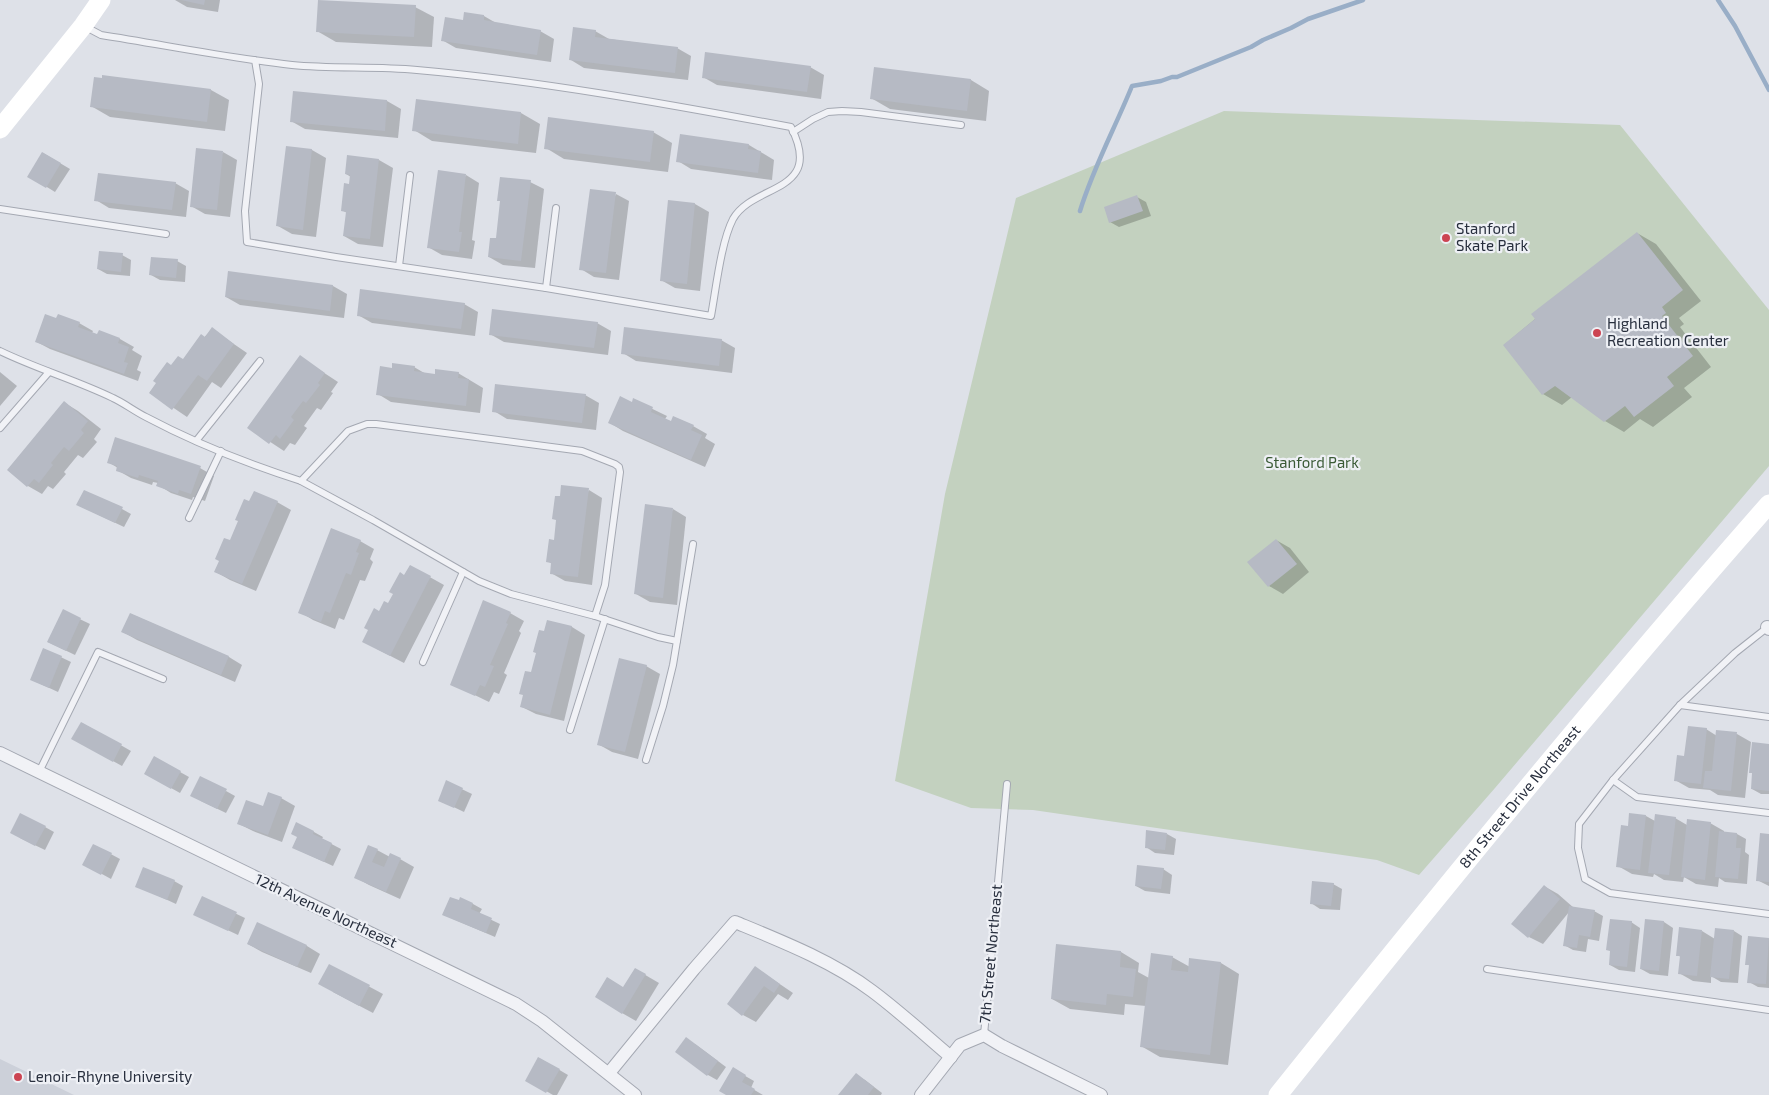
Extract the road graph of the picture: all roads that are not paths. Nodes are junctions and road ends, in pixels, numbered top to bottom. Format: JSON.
{"nodes":[{"id":1,"x":100,"y":0,"type":"edge"},
{"id":2,"x":83,"y":26,"type":"junction"},
{"id":3,"x":255,"y":60,"type":"junction"},
{"id":4,"x":961,"y":125,"type":"dead end"},
{"id":5,"x":0,"y":129,"type":"edge"},
{"id":6,"x":793,"y":132,"type":"junction"},
{"id":7,"x":410,"y":175,"type":"dead end"},
{"id":8,"x":556,"y":208,"type":"dead end"},
{"id":9,"x":0,"y":209,"type":"edge"},
{"id":10,"x":166,"y":234,"type":"dead end"},
{"id":11,"x":399,"y":266,"type":"junction"},
{"id":12,"x":546,"y":288,"type":"junction"},
{"id":13,"x":0,"y":351,"type":"edge"},
{"id":14,"x":260,"y":361,"type":"dead end"},
{"id":15,"x":49,"y":372,"type":"junction"},
{"id":16,"x":0,"y":428,"type":"edge"},
{"id":17,"x":196,"y":441,"type":"junction"},
{"id":18,"x":221,"y":451,"type":"junction"},
{"id":19,"x":301,"y":482,"type":"junction"},
{"id":20,"x":1769,"y":504,"type":"edge"},
{"id":21,"x":189,"y":518,"type":"dead end"},
{"id":22,"x":692,"y":544,"type":"dead end"},
{"id":23,"x":463,"y":572,"type":"junction"},
{"id":24,"x":595,"y":616,"type":"junction"},
{"id":25,"x":605,"y":619,"type":"junction"},
{"id":26,"x":1768,"y":627,"type":"edge"},
{"id":27,"x":676,"y":641,"type":"junction"},
{"id":28,"x":423,"y":662,"type":"dead end"},
{"id":29,"x":163,"y":679,"type":"dead end"},
{"id":30,"x":1680,"y":705,"type":"junction"},
{"id":31,"x":1769,"y":718,"type":"edge"},
{"id":32,"x":570,"y":730,"type":"dead end"},
{"id":33,"x":0,"y":753,"type":"edge"},
{"id":34,"x":646,"y":760,"type":"dead end"},
{"id":35,"x":39,"y":772,"type":"junction"},
{"id":36,"x":1613,"y":780,"type":"junction"},
{"id":37,"x":1006,"y":784,"type":"dead end"},
{"id":38,"x":1769,"y":814,"type":"edge"},
{"id":39,"x":1769,"y":914,"type":"edge"},
{"id":40,"x":1487,"y":969,"type":"dead end"},
{"id":41,"x":1769,"y":1010,"type":"edge"},
{"id":42,"x":984,"y":1035,"type":"junction"},
{"id":43,"x":951,"y":1057,"type":"junction"},
{"id":44,"x":609,"y":1073,"type":"junction"},
{"id":45,"x":635,"y":1095,"type":"edge"},
{"id":46,"x":921,"y":1095,"type":"edge"},
{"id":47,"x":1101,"y":1095,"type":"edge"},
{"id":48,"x":1278,"y":1095,"type":"edge"}],
"edges":[{"from":1,"to":2,"type":"main road"},
{"from":2,"to":3,"type":"lane"},
{"from":2,"to":5,"type":"main road"},
{"from":3,"to":6,"type":"lane"},
{"from":3,"to":11,"type":"lane"},
{"from":4,"to":6,"type":"lane"},
{"from":6,"to":12,"type":"lane"},
{"from":7,"to":11,"type":"lane"},
{"from":8,"to":12,"type":"lane"},
{"from":9,"to":10,"type":"lane"},
{"from":11,"to":12,"type":"lane"},
{"from":13,"to":15,"type":"lane"},
{"from":14,"to":17,"type":"lane"},
{"from":15,"to":16,"type":"lane"},
{"from":15,"to":17,"type":"lane"},
{"from":17,"to":18,"type":"lane"},
{"from":18,"to":19,"type":"lane"},
{"from":18,"to":21,"type":"lane"},
{"from":19,"to":23,"type":"lane"},
{"from":19,"to":24,"type":"lane"},
{"from":20,"to":48,"type":"main road","name":"8th Street Drive Northeast"},
{"from":22,"to":27,"type":"lane"},
{"from":23,"to":24,"type":"lane"},
{"from":23,"to":28,"type":"lane"},
{"from":24,"to":25,"type":"lane"},
{"from":25,"to":27,"type":"lane"},
{"from":25,"to":32,"type":"lane"},
{"from":26,"to":30,"type":"lane"},
{"from":27,"to":34,"type":"lane"},
{"from":29,"to":35,"type":"lane"},
{"from":30,"to":31,"type":"lane"},
{"from":30,"to":36,"type":"lane"},
{"from":33,"to":35,"type":"street","name":"12th Avenue Northeast"},
{"from":35,"to":44,"type":"street","name":"12th Avenue Northeast"},
{"from":36,"to":38,"type":"lane"},
{"from":36,"to":39,"type":"lane"},
{"from":37,"to":42,"type":"lane","name":"7th Street Northeast"},
{"from":40,"to":41,"type":"lane"},
{"from":42,"to":43,"type":"street","name":"7th Street Northeast"},
{"from":42,"to":47,"type":"street"},
{"from":43,"to":44,"type":"street"},
{"from":43,"to":46,"type":"street","name":"7th Street Northeast"},
{"from":44,"to":45,"type":"street","name":"12th Avenue Northeast"}]}
